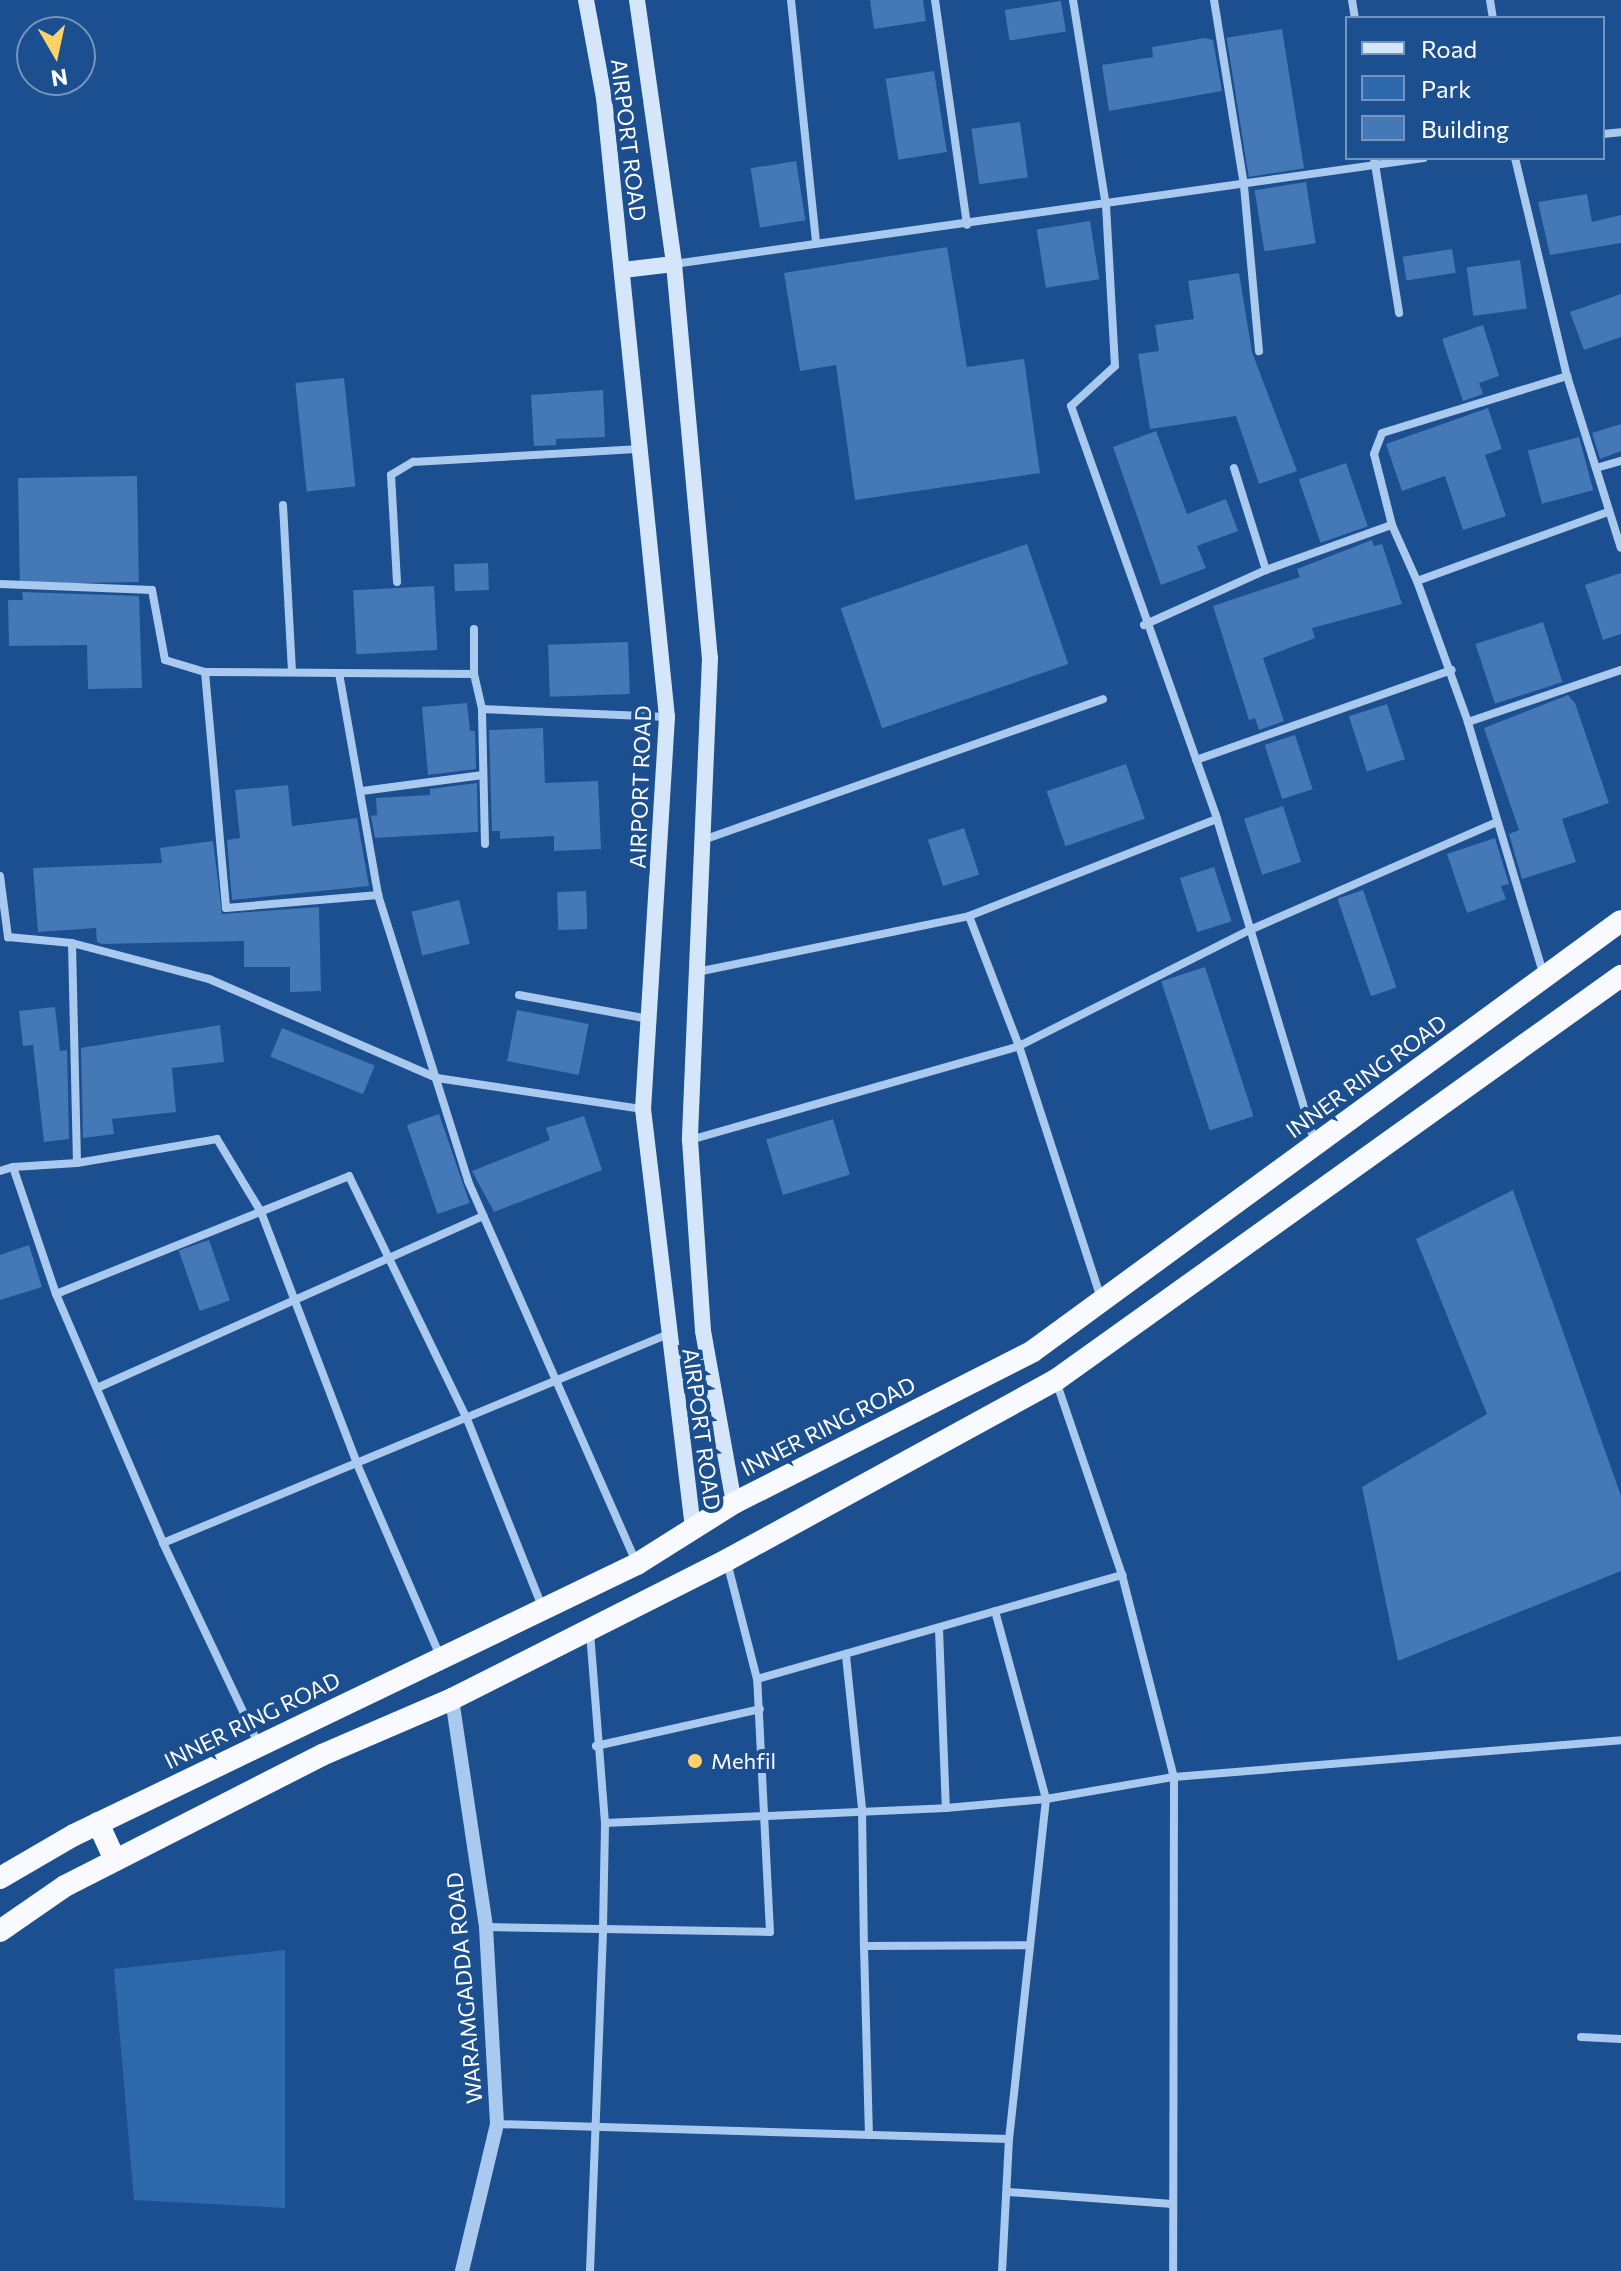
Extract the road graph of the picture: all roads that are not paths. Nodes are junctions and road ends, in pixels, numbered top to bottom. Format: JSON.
{"nodes":[{"id":1,"x":586,"y":0,"type":"edge"},
{"id":2,"x":637,"y":0,"type":"edge"},
{"id":3,"x":791,"y":0,"type":"edge"},
{"id":4,"x":935,"y":0,"type":"edge"},
{"id":5,"x":1073,"y":0,"type":"edge"},
{"id":6,"x":1214,"y":0,"type":"edge"},
{"id":7,"x":1515,"y":160,"type":"edge"},
{"id":8,"x":1374,"y":161,"type":"edge"},
{"id":9,"x":1244,"y":186,"type":"junction"},
{"id":10,"x":1106,"y":205,"type":"junction"},
{"id":11,"x":967,"y":225,"type":"junction"},
{"id":12,"x":816,"y":242,"type":"junction"},
{"id":13,"x":674,"y":264,"type":"junction"},
{"id":14,"x":623,"y":270,"type":"junction"},
{"id":15,"x":1399,"y":313,"type":"dead end"},
{"id":16,"x":1259,"y":351,"type":"dead end"},
{"id":17,"x":1567,"y":376,"type":"junction"},
{"id":18,"x":641,"y":449,"type":"junction"},
{"id":19,"x":1621,"y":461,"type":"edge"},
{"id":20,"x":1234,"y":468,"type":"dead end"},
{"id":21,"x":1596,"y":468,"type":"junction"},
{"id":22,"x":283,"y":505,"type":"dead end"},
{"id":23,"x":1608,"y":512,"type":"junction"},
{"id":24,"x":1392,"y":525,"type":"junction"},
{"id":25,"x":1621,"y":548,"type":"edge"},
{"id":26,"x":1266,"y":570,"type":"junction"},
{"id":27,"x":1417,"y":581,"type":"junction"},
{"id":28,"x":397,"y":582,"type":"dead end"},
{"id":29,"x":0,"y":584,"type":"edge"},
{"id":30,"x":1144,"y":625,"type":"junction"},
{"id":31,"x":474,"y":629,"type":"dead end"},
{"id":32,"x":292,"y":669,"type":"junction"},
{"id":33,"x":1452,"y":670,"type":"junction"},
{"id":34,"x":1621,"y":670,"type":"edge"},
{"id":35,"x":205,"y":672,"type":"junction"},
{"id":36,"x":339,"y":673,"type":"junction"},
{"id":37,"x":474,"y":674,"type":"junction"},
{"id":38,"x":1103,"y":699,"type":"dead end"},
{"id":39,"x":482,"y":709,"type":"junction"},
{"id":40,"x":667,"y":717,"type":"junction"},
{"id":41,"x":1468,"y":722,"type":"junction"},
{"id":42,"x":1196,"y":760,"type":"junction"},
{"id":43,"x":483,"y":775,"type":"junction"},
{"id":44,"x":362,"y":791,"type":"junction"},
{"id":45,"x":1217,"y":819,"type":"junction"},
{"id":46,"x":1497,"y":822,"type":"junction"},
{"id":47,"x":703,"y":840,"type":"junction"},
{"id":48,"x":485,"y":844,"type":"dead end"},
{"id":49,"x":0,"y":876,"type":"edge"},
{"id":50,"x":378,"y":895,"type":"junction"},
{"id":51,"x":969,"y":916,"type":"junction"},
{"id":52,"x":1621,"y":921,"type":"edge"},
{"id":53,"x":1252,"y":929,"type":"junction"},
{"id":54,"x":72,"y":943,"type":"junction"},
{"id":55,"x":697,"y":972,"type":"junction"},
{"id":56,"x":1621,"y":976,"type":"edge"},
{"id":57,"x":1545,"y":977,"type":"junction"},
{"id":58,"x":519,"y":995,"type":"dead end"},
{"id":59,"x":650,"y":1019,"type":"junction"},
{"id":60,"x":1019,"y":1046,"type":"junction"},
{"id":61,"x":437,"y":1078,"type":"junction"},
{"id":62,"x":643,"y":1109,"type":"junction"},
{"id":63,"x":690,"y":1140,"type":"junction"},
{"id":64,"x":1316,"y":1145,"type":"junction"},
{"id":65,"x":77,"y":1163,"type":"junction"},
{"id":66,"x":13,"y":1167,"type":"junction"},
{"id":67,"x":0,"y":1171,"type":"edge"},
{"id":68,"x":261,"y":1212,"type":"junction"},
{"id":69,"x":483,"y":1216,"type":"junction"},
{"id":70,"x":389,"y":1258,"type":"junction"},
{"id":71,"x":56,"y":1294,"type":"junction"},
{"id":72,"x":295,"y":1300,"type":"junction"},
{"id":73,"x":1102,"y":1304,"type":"junction"},
{"id":74,"x":666,"y":1335,"type":"junction"},
{"id":75,"x":1056,"y":1380,"type":"junction"},
{"id":76,"x":557,"y":1382,"type":"junction"},
{"id":77,"x":97,"y":1388,"type":"junction"},
{"id":78,"x":467,"y":1419,"type":"junction"},
{"id":79,"x":357,"y":1464,"type":"junction"},
{"id":80,"x":734,"y":1503,"type":"junction"},
{"id":81,"x":693,"y":1528,"type":"junction"},
{"id":82,"x":163,"y":1543,"type":"junction"},
{"id":83,"x":727,"y":1560,"type":"junction"},
{"id":84,"x":637,"y":1564,"type":"junction"},
{"id":85,"x":1122,"y":1575,"type":"junction"},
{"id":86,"x":544,"y":1610,"type":"junction"},
{"id":87,"x":995,"y":1611,"type":"junction"},
{"id":88,"x":589,"y":1626,"type":"junction"},
{"id":89,"x":939,"y":1629,"type":"junction"},
{"id":90,"x":440,"y":1656,"type":"junction"},
{"id":91,"x":846,"y":1656,"type":"junction"},
{"id":92,"x":757,"y":1679,"type":"junction"},
{"id":93,"x":452,"y":1699,"type":"junction"},
{"id":94,"x":760,"y":1709,"type":"junction"},
{"id":95,"x":1621,"y":1740,"type":"edge"},
{"id":96,"x":596,"y":1746,"type":"junction"},
{"id":97,"x":260,"y":1747,"type":"junction"},
{"id":98,"x":1174,"y":1777,"type":"junction"},
{"id":99,"x":1046,"y":1799,"type":"junction"},
{"id":100,"x":946,"y":1808,"type":"junction"},
{"id":101,"x":862,"y":1809,"type":"junction"},
{"id":102,"x":767,"y":1814,"type":"junction"},
{"id":103,"x":98,"y":1823,"type":"junction"},
{"id":104,"x":605,"y":1823,"type":"junction"},
{"id":105,"x":115,"y":1860,"type":"junction"},
{"id":106,"x":0,"y":1878,"type":"edge"},
{"id":107,"x":486,"y":1927,"type":"junction"},
{"id":108,"x":603,"y":1929,"type":"junction"},
{"id":109,"x":0,"y":1931,"type":"edge"},
{"id":110,"x":1030,"y":1945,"type":"junction"},
{"id":111,"x":864,"y":1946,"type":"junction"},
{"id":112,"x":1581,"y":2037,"type":"dead end"},
{"id":113,"x":1621,"y":2039,"type":"edge"},
{"id":114,"x":497,"y":2124,"type":"junction"},
{"id":115,"x":593,"y":2131,"type":"junction"},
{"id":116,"x":869,"y":2135,"type":"junction"},
{"id":117,"x":1009,"y":2139,"type":"junction"},
{"id":118,"x":1008,"y":2192,"type":"junction"},
{"id":119,"x":1173,"y":2204,"type":"junction"},
{"id":120,"x":462,"y":2271,"type":"edge"},
{"id":121,"x":590,"y":2271,"type":"edge"},
{"id":122,"x":1002,"y":2271,"type":"edge"},
{"id":123,"x":1173,"y":2271,"type":"edge"}],
"edges":[{"from":1,"to":14,"type":"main road","name":"AIRPORT ROAD"},
{"from":2,"to":13,"type":"main road","name":"AIRPORT ROAD"},
{"from":3,"to":12,"type":"street"},
{"from":4,"to":11,"type":"street"},
{"from":5,"to":10,"type":"street"},
{"from":6,"to":9,"type":"street"},
{"from":7,"to":17,"type":"street"},
{"from":8,"to":9,"type":"street"},
{"from":8,"to":15,"type":"street"},
{"from":9,"to":10,"type":"street"},
{"from":9,"to":16,"type":"street"},
{"from":10,"to":11,"type":"street"},
{"from":10,"to":30,"type":"street"},
{"from":11,"to":12,"type":"street"},
{"from":12,"to":13,"type":"street"},
{"from":13,"to":14,"type":"main road"},
{"from":13,"to":47,"type":"main road","name":"AIRPORT ROAD"},
{"from":14,"to":18,"type":"main road","name":"AIRPORT ROAD"},
{"from":17,"to":21,"type":"street"},
{"from":17,"to":24,"type":"street"},
{"from":18,"to":28,"type":"street"},
{"from":18,"to":40,"type":"main road","name":"AIRPORT ROAD"},
{"from":19,"to":21,"type":"street"},
{"from":20,"to":26,"type":"street"},
{"from":21,"to":23,"type":"street"},
{"from":22,"to":32,"type":"street"},
{"from":23,"to":25,"type":"street"},
{"from":23,"to":27,"type":"street"},
{"from":24,"to":26,"type":"street"},
{"from":24,"to":27,"type":"street"},
{"from":26,"to":30,"type":"street"},
{"from":27,"to":33,"type":"street"},
{"from":29,"to":35,"type":"street"},
{"from":30,"to":42,"type":"street"},
{"from":31,"to":37,"type":"street"},
{"from":32,"to":35,"type":"street"},
{"from":32,"to":36,"type":"street"},
{"from":33,"to":41,"type":"street"},
{"from":33,"to":42,"type":"street"},
{"from":34,"to":41,"type":"street"},
{"from":35,"to":50,"type":"street"},
{"from":36,"to":37,"type":"street"},
{"from":36,"to":44,"type":"street"},
{"from":37,"to":39,"type":"street"},
{"from":38,"to":47,"type":"street"},
{"from":39,"to":40,"type":"street"},
{"from":39,"to":43,"type":"street"},
{"from":40,"to":59,"type":"main road","name":"AIRPORT ROAD"},
{"from":41,"to":46,"type":"street"},
{"from":42,"to":45,"type":"street"},
{"from":43,"to":44,"type":"street"},
{"from":43,"to":48,"type":"street"},
{"from":44,"to":50,"type":"street"},
{"from":45,"to":51,"type":"street"},
{"from":45,"to":53,"type":"street"},
{"from":46,"to":53,"type":"street"},
{"from":46,"to":57,"type":"street"},
{"from":47,"to":55,"type":"main road","name":"AIRPORT ROAD"},
{"from":49,"to":54,"type":"street"},
{"from":50,"to":61,"type":"street"},
{"from":51,"to":55,"type":"street"},
{"from":51,"to":60,"type":"street"},
{"from":52,"to":57,"type":"highway","name":"INNER RING ROAD"},
{"from":53,"to":60,"type":"street"},
{"from":53,"to":64,"type":"street"},
{"from":54,"to":61,"type":"street"},
{"from":54,"to":65,"type":"street"},
{"from":55,"to":63,"type":"main road","name":"AIRPORT ROAD"},
{"from":56,"to":75,"type":"highway"},
{"from":57,"to":64,"type":"highway","name":"INNER RING ROAD"},
{"from":58,"to":59,"type":"street"},
{"from":59,"to":62,"type":"main road","name":"AIRPORT ROAD"},
{"from":60,"to":63,"type":"street"},
{"from":60,"to":73,"type":"street"},
{"from":61,"to":62,"type":"street"},
{"from":61,"to":69,"type":"street"},
{"from":62,"to":74,"type":"main road","name":"AIRPORT ROAD"},
{"from":63,"to":80,"type":"main road","name":"AIRPORT ROAD"},
{"from":64,"to":73,"type":"highway","name":"INNER RING ROAD"},
{"from":65,"to":66,"type":"street"},
{"from":65,"to":68,"type":"street"},
{"from":66,"to":67,"type":"street"},
{"from":66,"to":71,"type":"street"},
{"from":68,"to":70,"type":"street"},
{"from":68,"to":71,"type":"street"},
{"from":68,"to":72,"type":"street"},
{"from":69,"to":70,"type":"street"},
{"from":69,"to":76,"type":"street"},
{"from":70,"to":72,"type":"street"},
{"from":70,"to":78,"type":"street"},
{"from":71,"to":77,"type":"street"},
{"from":72,"to":77,"type":"street"},
{"from":72,"to":79,"type":"street"},
{"from":73,"to":80,"type":"highway","name":"INNER RING ROAD"},
{"from":74,"to":76,"type":"street"},
{"from":74,"to":81,"type":"main road","name":"AIRPORT ROAD"},
{"from":75,"to":83,"type":"highway"},
{"from":75,"to":85,"type":"street"},
{"from":76,"to":78,"type":"street"},
{"from":76,"to":84,"type":"street"},
{"from":77,"to":82,"type":"street"},
{"from":78,"to":79,"type":"street"},
{"from":78,"to":86,"type":"street"},
{"from":79,"to":82,"type":"street"},
{"from":79,"to":90,"type":"street"},
{"from":80,"to":81,"type":"highway","name":"INNER RING ROAD"},
{"from":81,"to":84,"type":"highway","name":"INNER RING ROAD"},
{"from":82,"to":97,"type":"street"},
{"from":83,"to":88,"type":"highway"},
{"from":83,"to":92,"type":"street"},
{"from":84,"to":86,"type":"highway","name":"INNER RING ROAD"},
{"from":85,"to":87,"type":"street"},
{"from":85,"to":98,"type":"street"},
{"from":86,"to":90,"type":"highway","name":"INNER RING ROAD"},
{"from":87,"to":89,"type":"street"},
{"from":87,"to":99,"type":"street"},
{"from":88,"to":93,"type":"highway"},
{"from":88,"to":96,"type":"street"},
{"from":89,"to":91,"type":"street"},
{"from":89,"to":100,"type":"street"},
{"from":90,"to":97,"type":"highway","name":"INNER RING ROAD"},
{"from":91,"to":92,"type":"street"},
{"from":91,"to":101,"type":"street"},
{"from":92,"to":94,"type":"street"},
{"from":93,"to":105,"type":"highway"},
{"from":93,"to":107,"type":"street","name":"WARAMGADDA ROAD"},
{"from":94,"to":96,"type":"street"},
{"from":94,"to":102,"type":"street"},
{"from":95,"to":98,"type":"street"},
{"from":96,"to":104,"type":"street"},
{"from":97,"to":103,"type":"highway","name":"INNER RING ROAD"},
{"from":98,"to":99,"type":"street"},
{"from":98,"to":119,"type":"street"},
{"from":99,"to":100,"type":"street"},
{"from":99,"to":110,"type":"street"},
{"from":100,"to":101,"type":"street"},
{"from":101,"to":102,"type":"street"},
{"from":101,"to":111,"type":"street"},
{"from":102,"to":104,"type":"street"},
{"from":102,"to":108,"type":"street"},
{"from":103,"to":105,"type":"highway"},
{"from":103,"to":106,"type":"highway","name":"INNER RING ROAD"},
{"from":104,"to":108,"type":"street"},
{"from":105,"to":109,"type":"highway"},
{"from":107,"to":108,"type":"street"},
{"from":107,"to":114,"type":"street","name":"WARAMGADDA ROAD"},
{"from":108,"to":115,"type":"street"},
{"from":110,"to":111,"type":"street"},
{"from":110,"to":117,"type":"street"},
{"from":111,"to":116,"type":"street"},
{"from":112,"to":113,"type":"street"},
{"from":114,"to":115,"type":"street"},
{"from":114,"to":120,"type":"street","name":"WARAMGADDA ROAD"},
{"from":115,"to":116,"type":"street"},
{"from":115,"to":121,"type":"street"},
{"from":116,"to":117,"type":"street"},
{"from":117,"to":118,"type":"street"},
{"from":118,"to":119,"type":"street"},
{"from":118,"to":122,"type":"street"},
{"from":119,"to":123,"type":"street"}]}
